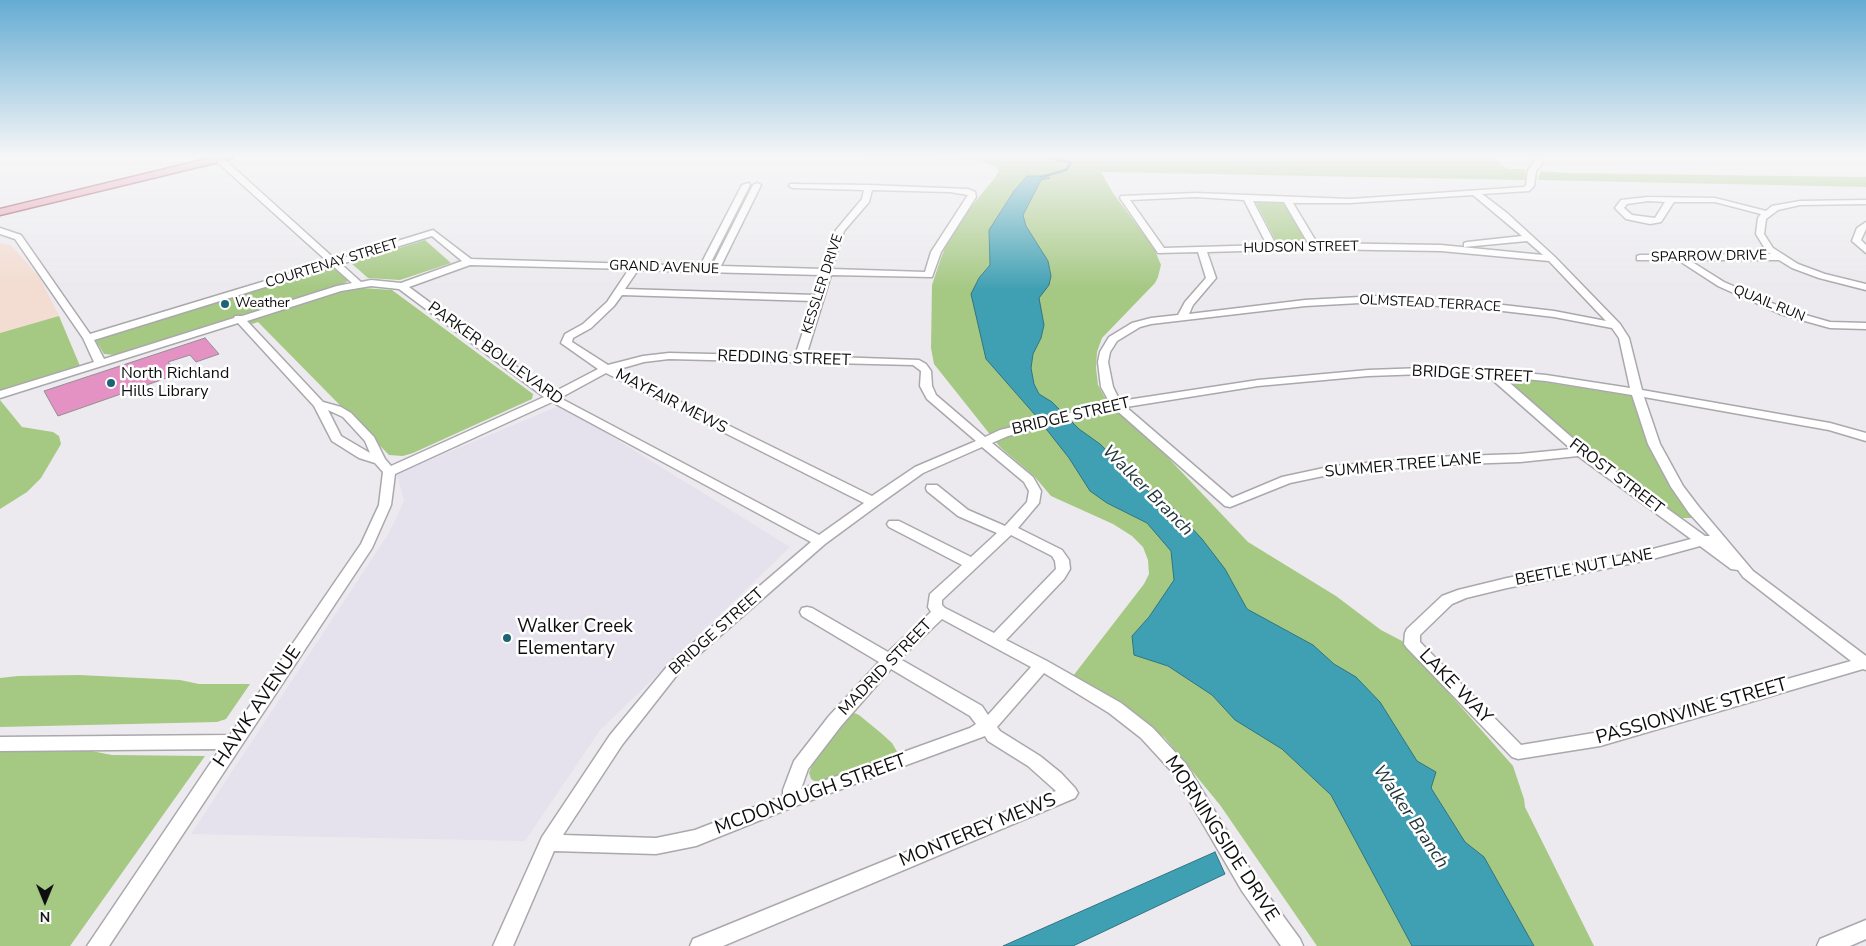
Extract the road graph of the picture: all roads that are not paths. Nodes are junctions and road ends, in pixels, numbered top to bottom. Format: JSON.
{"nodes":[{"id":1,"x":47,"y":201,"type":"edge"},
{"id":2,"x":269,"y":201,"type":"edge"},
{"id":3,"x":738,"y":201,"type":"edge"},
{"id":4,"x":749,"y":201,"type":"edge"},
{"id":5,"x":865,"y":201,"type":"edge"},
{"id":6,"x":970,"y":201,"type":"edge"},
{"id":7,"x":1126,"y":201,"type":"edge"},
{"id":8,"x":1249,"y":201,"type":"edge"},
{"id":9,"x":1289,"y":201,"type":"edge"},
{"id":10,"x":1486,"y":201,"type":"edge"},
{"id":11,"x":1627,"y":201,"type":"edge"},
{"id":12,"x":1670,"y":201,"type":"edge"},
{"id":13,"x":1719,"y":201,"type":"edge"},
{"id":14,"x":1866,"y":202,"type":"edge"},
{"id":15,"x":3,"y":212,"type":"edge"},
{"id":16,"x":1766,"y":213,"type":"junction"},
{"id":17,"x":1866,"y":225,"type":"edge"},
{"id":18,"x":0,"y":231,"type":"edge"},
{"id":19,"x":1529,"y":238,"type":"junction"},
{"id":20,"x":1314,"y":246,"type":"junction"},
{"id":21,"x":1273,"y":247,"type":"junction"},
{"id":22,"x":1441,"y":248,"type":"junction"},
{"id":23,"x":1202,"y":250,"type":"junction"},
{"id":24,"x":1866,"y":250,"type":"edge"},
{"id":25,"x":1779,"y":257,"type":"junction"},
{"id":26,"x":1640,"y":258,"type":"dead end"},
{"id":27,"x":1680,"y":258,"type":"junction"},
{"id":28,"x":1552,"y":259,"type":"junction"},
{"id":29,"x":469,"y":262,"type":"junction"},
{"id":30,"x":335,"y":263,"type":"junction"},
{"id":31,"x":635,"y":267,"type":"junction"},
{"id":32,"x":703,"y":269,"type":"junction"},
{"id":33,"x":715,"y":269,"type":"junction"},
{"id":34,"x":826,"y":272,"type":"junction"},
{"id":35,"x":358,"y":284,"type":"junction"},
{"id":36,"x":402,"y":286,"type":"junction"},
{"id":37,"x":1866,"y":287,"type":"edge"},
{"id":38,"x":619,"y":292,"type":"junction"},
{"id":39,"x":818,"y":298,"type":"junction"},
{"id":40,"x":1183,"y":316,"type":"junction"},
{"id":41,"x":239,"y":318,"type":"junction"},
{"id":42,"x":1616,"y":326,"type":"junction"},
{"id":43,"x":1866,"y":326,"type":"edge"},
{"id":44,"x":88,"y":338,"type":"junction"},
{"id":45,"x":799,"y":360,"type":"junction"},
{"id":46,"x":100,"y":362,"type":"junction"},
{"id":47,"x":606,"y":369,"type":"junction"},
{"id":48,"x":1491,"y":372,"type":"junction"},
{"id":49,"x":1637,"y":392,"type":"junction"},
{"id":50,"x":0,"y":395,"type":"edge"},
{"id":51,"x":552,"y":398,"type":"junction"},
{"id":52,"x":319,"y":405,"type":"junction"},
{"id":53,"x":1117,"y":405,"type":"junction"},
{"id":54,"x":1866,"y":437,"type":"edge"},
{"id":55,"x":983,"y":441,"type":"junction"},
{"id":56,"x":1580,"y":452,"type":"junction"},
{"id":57,"x":384,"y":466,"type":"junction"},
{"id":58,"x":932,"y":488,"type":"dead end"},
{"id":59,"x":873,"y":502,"type":"junction"},
{"id":60,"x":894,"y":524,"type":"dead end"},
{"id":61,"x":1008,"y":531,"type":"junction"},
{"id":62,"x":820,"y":541,"type":"junction"},
{"id":63,"x":1722,"y":541,"type":"junction"},
{"id":64,"x":1702,"y":542,"type":"junction"},
{"id":65,"x":972,"y":564,"type":"junction"},
{"id":66,"x":1748,"y":574,"type":"junction"},
{"id":67,"x":1447,"y":600,"type":"joint"},
{"id":68,"x":807,"y":612,"type":"dead end"},
{"id":69,"x":940,"y":612,"type":"junction"},
{"id":70,"x":996,"y":641,"type":"junction"},
{"id":71,"x":891,"y":660,"type":"junction"},
{"id":72,"x":1865,"y":663,"type":"edge"},
{"id":73,"x":1042,"y":666,"type":"junction"},
{"id":74,"x":986,"y":726,"type":"junction"},
{"id":75,"x":234,"y":742,"type":"junction"},
{"id":76,"x":0,"y":744,"type":"edge"},
{"id":77,"x":1518,"y":752,"type":"joint"},
{"id":78,"x":792,"y":800,"type":"junction"},
{"id":79,"x":548,"y":843,"type":"junction"},
{"id":80,"x":1866,"y":928,"type":"edge"},
{"id":81,"x":97,"y":946,"type":"edge"},
{"id":82,"x":503,"y":946,"type":"edge"},
{"id":83,"x":700,"y":946,"type":"edge"},
{"id":84,"x":1293,"y":946,"type":"edge"},
{"id":85,"x":1827,"y":946,"type":"edge"}],
"edges":[{"from":1,"to":15,"type":"main road"},
{"from":2,"to":30,"type":"street"},
{"from":3,"to":32,"type":"street"},
{"from":4,"to":33,"type":"street"},
{"from":5,"to":34,"type":"street","name":"KESSLER DRIVE"},
{"from":6,"to":34,"type":"street","name":"GRAND AVENUE"},
{"from":7,"to":23,"type":"street","name":"HUDSON STREET"},
{"from":8,"to":21,"type":"street"},
{"from":9,"to":20,"type":"street"},
{"from":10,"to":19,"type":"street"},
{"from":11,"to":12,"type":"street"},
{"from":13,"to":16,"type":"street"},
{"from":14,"to":16,"type":"street"},
{"from":16,"to":25,"type":"street"},
{"from":17,"to":24,"type":"street"},
{"from":18,"to":44,"type":"street"},
{"from":19,"to":22,"type":"street","name":"HUDSON STREET"},
{"from":19,"to":28,"type":"street"},
{"from":20,"to":21,"type":"street","name":"HUDSON STREET"},
{"from":20,"to":22,"type":"street","name":"HUDSON STREET"},
{"from":21,"to":23,"type":"street","name":"HUDSON STREET"},
{"from":22,"to":28,"type":"street","name":"HUDSON STREET"},
{"from":23,"to":40,"type":"street"},
{"from":25,"to":27,"type":"street","name":"SPARROW DRIVE"},
{"from":25,"to":37,"type":"street"},
{"from":26,"to":27,"type":"street","name":"SPARROW DRIVE"},
{"from":27,"to":43,"type":"street","name":"QUAIL RUN"},
{"from":28,"to":42,"type":"street"},
{"from":29,"to":30,"type":"street","name":"COURTENAY STREET"},
{"from":29,"to":31,"type":"street","name":"GRAND AVENUE"},
{"from":29,"to":36,"type":"street","name":"GRAND AVENUE"},
{"from":30,"to":35,"type":"street"},
{"from":30,"to":44,"type":"street","name":"COURTENAY STREET"},
{"from":31,"to":32,"type":"street","name":"GRAND AVENUE"},
{"from":31,"to":38,"type":"street","name":"MAYFAIR MEWS"},
{"from":32,"to":33,"type":"street","name":"GRAND AVENUE"},
{"from":33,"to":34,"type":"street","name":"GRAND AVENUE"},
{"from":34,"to":39,"type":"street","name":"KESSLER DRIVE"},
{"from":35,"to":36,"type":"street"},
{"from":35,"to":41,"type":"street"},
{"from":36,"to":51,"type":"street","name":"PARKER BOULEVARD"},
{"from":38,"to":39,"type":"street"},
{"from":38,"to":47,"type":"street","name":"MAYFAIR MEWS"},
{"from":39,"to":45,"type":"street","name":"KESSLER DRIVE"},
{"from":40,"to":42,"type":"street","name":"OLMSTEAD TERRACE"},
{"from":40,"to":53,"type":"street"},
{"from":41,"to":46,"type":"street"},
{"from":41,"to":52,"type":"street"},
{"from":42,"to":49,"type":"street"},
{"from":44,"to":46,"type":"street"},
{"from":45,"to":47,"type":"street","name":"REDDING STREET"},
{"from":45,"to":55,"type":"street","name":"REDDING STREET"},
{"from":46,"to":50,"type":"street"},
{"from":47,"to":51,"type":"street","name":"REDDING STREET"},
{"from":47,"to":59,"type":"street","name":"MAYFAIR MEWS"},
{"from":48,"to":49,"type":"street","name":"BRIDGE STREET"},
{"from":48,"to":53,"type":"street","name":"BRIDGE STREET"},
{"from":48,"to":56,"type":"street","name":"FROST STREET"},
{"from":49,"to":54,"type":"street","name":"BRIDGE STREET"},
{"from":49,"to":63,"type":"street"},
{"from":51,"to":57,"type":"street","name":"REDDING STREET"},
{"from":51,"to":62,"type":"street","name":"PARKER BOULEVARD"},
{"from":52,"to":57,"type":"street"},
{"from":52,"to":57,"type":"street"},
{"from":53,"to":55,"type":"street","name":"BRIDGE STREET"},
{"from":53,"to":56,"type":"street","name":"SUMMER TREE LANE"},
{"from":55,"to":59,"type":"street","name":"BRIDGE STREET"},
{"from":55,"to":61,"type":"street","name":"MADRID STREET"},
{"from":56,"to":64,"type":"street","name":"FROST STREET"},
{"from":57,"to":75,"type":"street","name":"HAWK AVENUE"},
{"from":58,"to":61,"type":"street"},
{"from":59,"to":62,"type":"street","name":"BRIDGE STREET"},
{"from":60,"to":65,"type":"street"},
{"from":61,"to":65,"type":"street","name":"MADRID STREET"},
{"from":61,"to":70,"type":"street"},
{"from":62,"to":79,"type":"street","name":"BRIDGE STREET"},
{"from":63,"to":64,"type":"street","name":"BEETLE NUT LANE"},
{"from":63,"to":66,"type":"street"},
{"from":64,"to":66,"type":"street","name":"FROST STREET"},
{"from":64,"to":67,"type":"street","name":"BEETLE NUT LANE"},
{"from":65,"to":69,"type":"street","name":"MADRID STREET"},
{"from":66,"to":72,"type":"street"},
{"from":67,"to":77,"type":"street","name":"LAKE WAY"},
{"from":68,"to":71,"type":"street","name":"MONTEREY MEWS"},
{"from":69,"to":70,"type":"street","name":"MORNINGSIDE DRIVE"},
{"from":69,"to":71,"type":"street","name":"MADRID STREET"},
{"from":70,"to":73,"type":"street","name":"MORNINGSIDE DRIVE"},
{"from":71,"to":74,"type":"street","name":"MONTEREY MEWS"},
{"from":71,"to":78,"type":"street","name":"MADRID STREET"},
{"from":72,"to":77,"type":"street","name":"PASSIONVINE STREET"},
{"from":73,"to":74,"type":"street","name":"MCDONOUGH STREET"},
{"from":73,"to":84,"type":"street","name":"MORNINGSIDE DRIVE"},
{"from":74,"to":78,"type":"street","name":"MCDONOUGH STREET"},
{"from":74,"to":83,"type":"street","name":"MONTEREY MEWS"},
{"from":75,"to":76,"type":"street"},
{"from":75,"to":81,"type":"street","name":"HAWK AVENUE"},
{"from":78,"to":79,"type":"street","name":"MCDONOUGH STREET"},
{"from":79,"to":82,"type":"street","name":"BRIDGE STREET"},
{"from":80,"to":85,"type":"street"}]}
